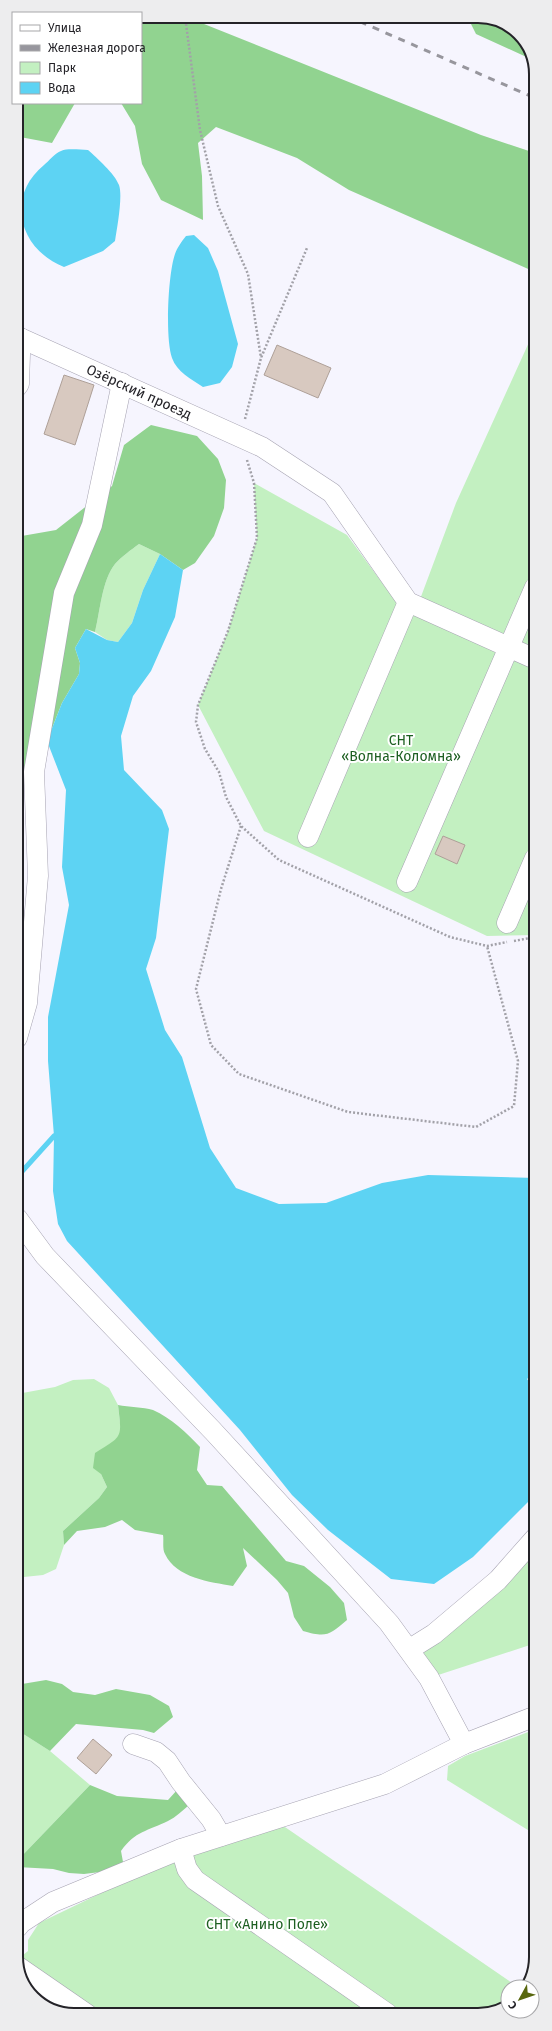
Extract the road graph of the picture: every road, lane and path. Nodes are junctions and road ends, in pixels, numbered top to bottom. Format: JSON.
{"nodes":[{"id":1,"x":186,"y":23,"type":"edge"},
{"id":2,"x":307,"y":248,"type":"dead end"},
{"id":3,"x":23,"y":338,"type":"edge"},
{"id":4,"x":261,"y":358,"type":"junction"},
{"id":5,"x":122,"y":383,"type":"junction"},
{"id":6,"x":240,"y":437,"type":"junction"},
{"id":7,"x":529,"y":601,"type":"edge"},
{"id":8,"x":408,"y":602,"type":"junction"},
{"id":9,"x":509,"y":648,"type":"junction"},
{"id":10,"x":529,"y":656,"type":"edge"},
{"id":11,"x":241,"y":826,"type":"junction"},
{"id":12,"x":308,"y":837,"type":"dead end"},
{"id":13,"x":529,"y":872,"type":"edge"},
{"id":14,"x":407,"y":882,"type":"dead end"},
{"id":15,"x":507,"y":923,"type":"dead end"},
{"id":16,"x":529,"y":938,"type":"edge"},
{"id":17,"x":486,"y":946,"type":"junction"},
{"id":18,"x":23,"y":1017,"type":"edge"},
{"id":19,"x":23,"y":1226,"type":"edge"},
{"id":20,"x":529,"y":1545,"type":"edge"},
{"id":21,"x":410,"y":1649,"type":"junction"},
{"id":22,"x":529,"y":1719,"type":"edge"},
{"id":23,"x":133,"y":1744,"type":"dead end"},
{"id":24,"x":464,"y":1744,"type":"junction"},
{"id":25,"x":221,"y":1836,"type":"junction"},
{"id":26,"x":181,"y":1849,"type":"junction"},
{"id":27,"x":23,"y":1921,"type":"edge"},
{"id":28,"x":25,"y":1972,"type":"edge"},
{"id":29,"x":78,"y":2008,"type":"edge"},
{"id":30,"x":379,"y":2008,"type":"edge"}],
"edges":[{"from":1,"to":4,"type":"path"},
{"from":2,"to":4,"type":"path"},
{"from":3,"to":5,"type":"street","name":"Озёрский проезд"},
{"from":4,"to":6,"type":"path"},
{"from":5,"to":6,"type":"street","name":"Озёрский проезд"},
{"from":5,"to":18,"type":"street"},
{"from":6,"to":8,"type":"street","name":"Озёрский проезд"},
{"from":6,"to":11,"type":"path"},
{"from":7,"to":9,"type":"street"},
{"from":8,"to":9,"type":"street"},
{"from":8,"to":12,"type":"street"},
{"from":9,"to":10,"type":"street"},
{"from":9,"to":14,"type":"street"},
{"from":11,"to":17,"type":"path"},
{"from":11,"to":17,"type":"path"},
{"from":13,"to":15,"type":"street"},
{"from":16,"to":17,"type":"path"},
{"from":19,"to":21,"type":"street"},
{"from":20,"to":21,"type":"street"},
{"from":21,"to":24,"type":"street"},
{"from":22,"to":24,"type":"street"},
{"from":23,"to":25,"type":"street"},
{"from":24,"to":25,"type":"street"},
{"from":25,"to":26,"type":"street"},
{"from":26,"to":27,"type":"street"},
{"from":26,"to":30,"type":"street"},
{"from":28,"to":29,"type":"street"}]}
